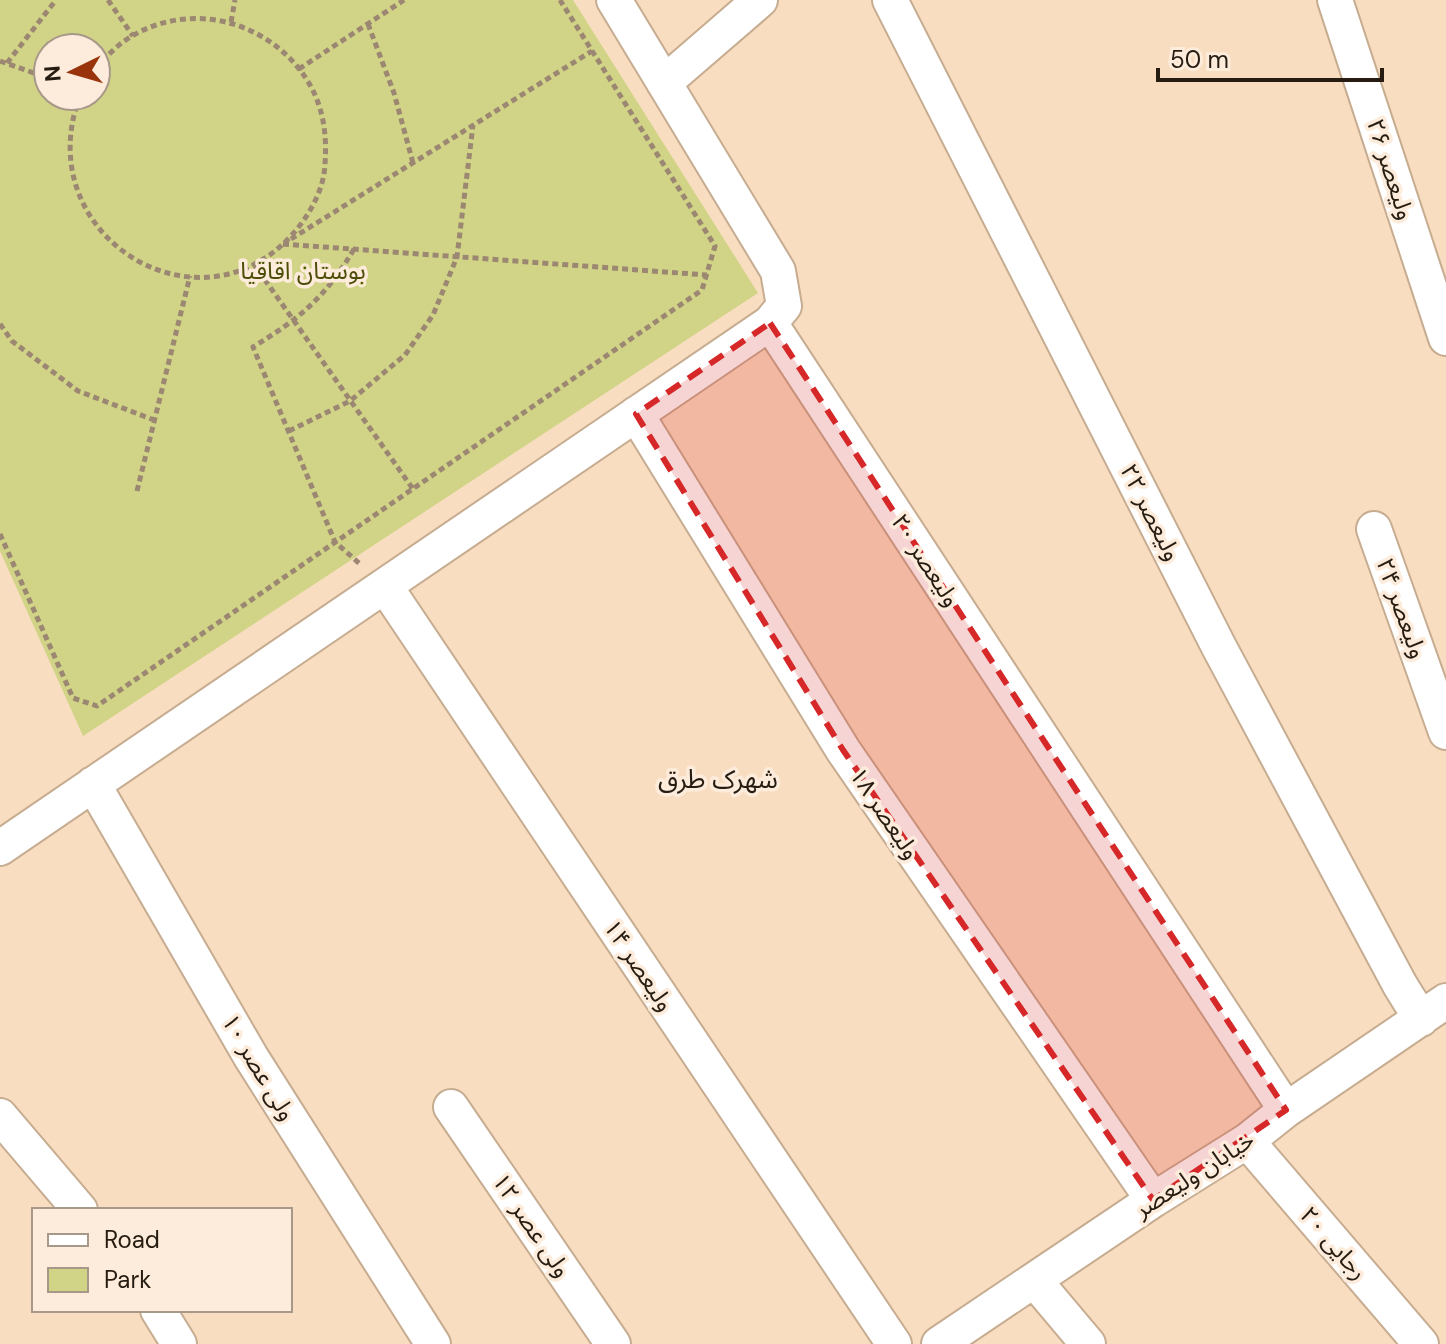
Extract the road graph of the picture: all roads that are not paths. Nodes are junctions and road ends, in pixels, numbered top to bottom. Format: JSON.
{"nodes":[{"id":1,"x":614,"y":0,"type":"edge"},
{"id":2,"x":760,"y":0,"type":"edge"},
{"id":3,"x":890,"y":0,"type":"edge"},
{"id":4,"x":1335,"y":0,"type":"edge"},
{"id":5,"x":664,"y":83,"type":"junction"},
{"id":6,"x":770,"y":323,"type":"junction"},
{"id":7,"x":1446,"y":338,"type":"edge"},
{"id":8,"x":636,"y":414,"type":"junction"},
{"id":9,"x":1374,"y":529,"type":"dead end"},
{"id":10,"x":385,"y":586,"type":"junction"},
{"id":11,"x":1446,"y":732,"type":"edge"},
{"id":12,"x":93,"y":784,"type":"junction"},
{"id":13,"x":0,"y":848,"type":"edge"},
{"id":14,"x":1439,"y":1007,"type":"edge"},
{"id":15,"x":451,"y":1107,"type":"dead end"},
{"id":16,"x":1286,"y":1110,"type":"junction"},
{"id":17,"x":0,"y":1116,"type":"edge"},
{"id":18,"x":1247,"y":1141,"type":"junction"},
{"id":19,"x":1153,"y":1200,"type":"junction"},
{"id":20,"x":78,"y":1208,"type":"edge"},
{"id":21,"x":1035,"y":1281,"type":"junction"},
{"id":22,"x":159,"y":1312,"type":"edge"},
{"id":23,"x":179,"y":1344,"type":"edge"},
{"id":24,"x":433,"y":1344,"type":"edge"},
{"id":25,"x":613,"y":1344,"type":"edge"},
{"id":26,"x":894,"y":1344,"type":"edge"},
{"id":27,"x":939,"y":1344,"type":"edge"},
{"id":28,"x":1088,"y":1344,"type":"edge"},
{"id":29,"x":1421,"y":1344,"type":"edge"}],
"edges":[{"from":1,"to":5,"type":"street"},
{"from":2,"to":5,"type":"street"},
{"from":3,"to":14,"type":"street","name":"ولیعصر ۲۲"},
{"from":4,"to":7,"type":"street","name":"ولیعصر ۲۶"},
{"from":5,"to":6,"type":"street"},
{"from":6,"to":8,"type":"street"},
{"from":6,"to":16,"type":"street","name":"ولیعصر ۲۰"},
{"from":8,"to":10,"type":"street"},
{"from":8,"to":19,"type":"street","name":"ولیعصر ۱۸"},
{"from":9,"to":11,"type":"street","name":"ولیعصر ۲۴"},
{"from":10,"to":12,"type":"street"},
{"from":10,"to":26,"type":"street","name":"ولیعصر ۱۴"},
{"from":12,"to":13,"type":"street"},
{"from":12,"to":24,"type":"street","name":"ولی عصر ۱۰"},
{"from":14,"to":16,"type":"street","name":"خیابان ولیعصر"},
{"from":15,"to":25,"type":"street","name":"ولی عصر ۱۲"},
{"from":16,"to":18,"type":"street","name":"خیابان ولیعصر"},
{"from":17,"to":20,"type":"street"},
{"from":18,"to":19,"type":"street","name":"خیابان ولیعصر"},
{"from":18,"to":29,"type":"street","name":"رجایی ۲۰"},
{"from":19,"to":21,"type":"street","name":"خیابان ولیعصر"},
{"from":21,"to":27,"type":"street","name":"خیابان ولیعصر"},
{"from":21,"to":28,"type":"street"},
{"from":22,"to":23,"type":"street"}]}
